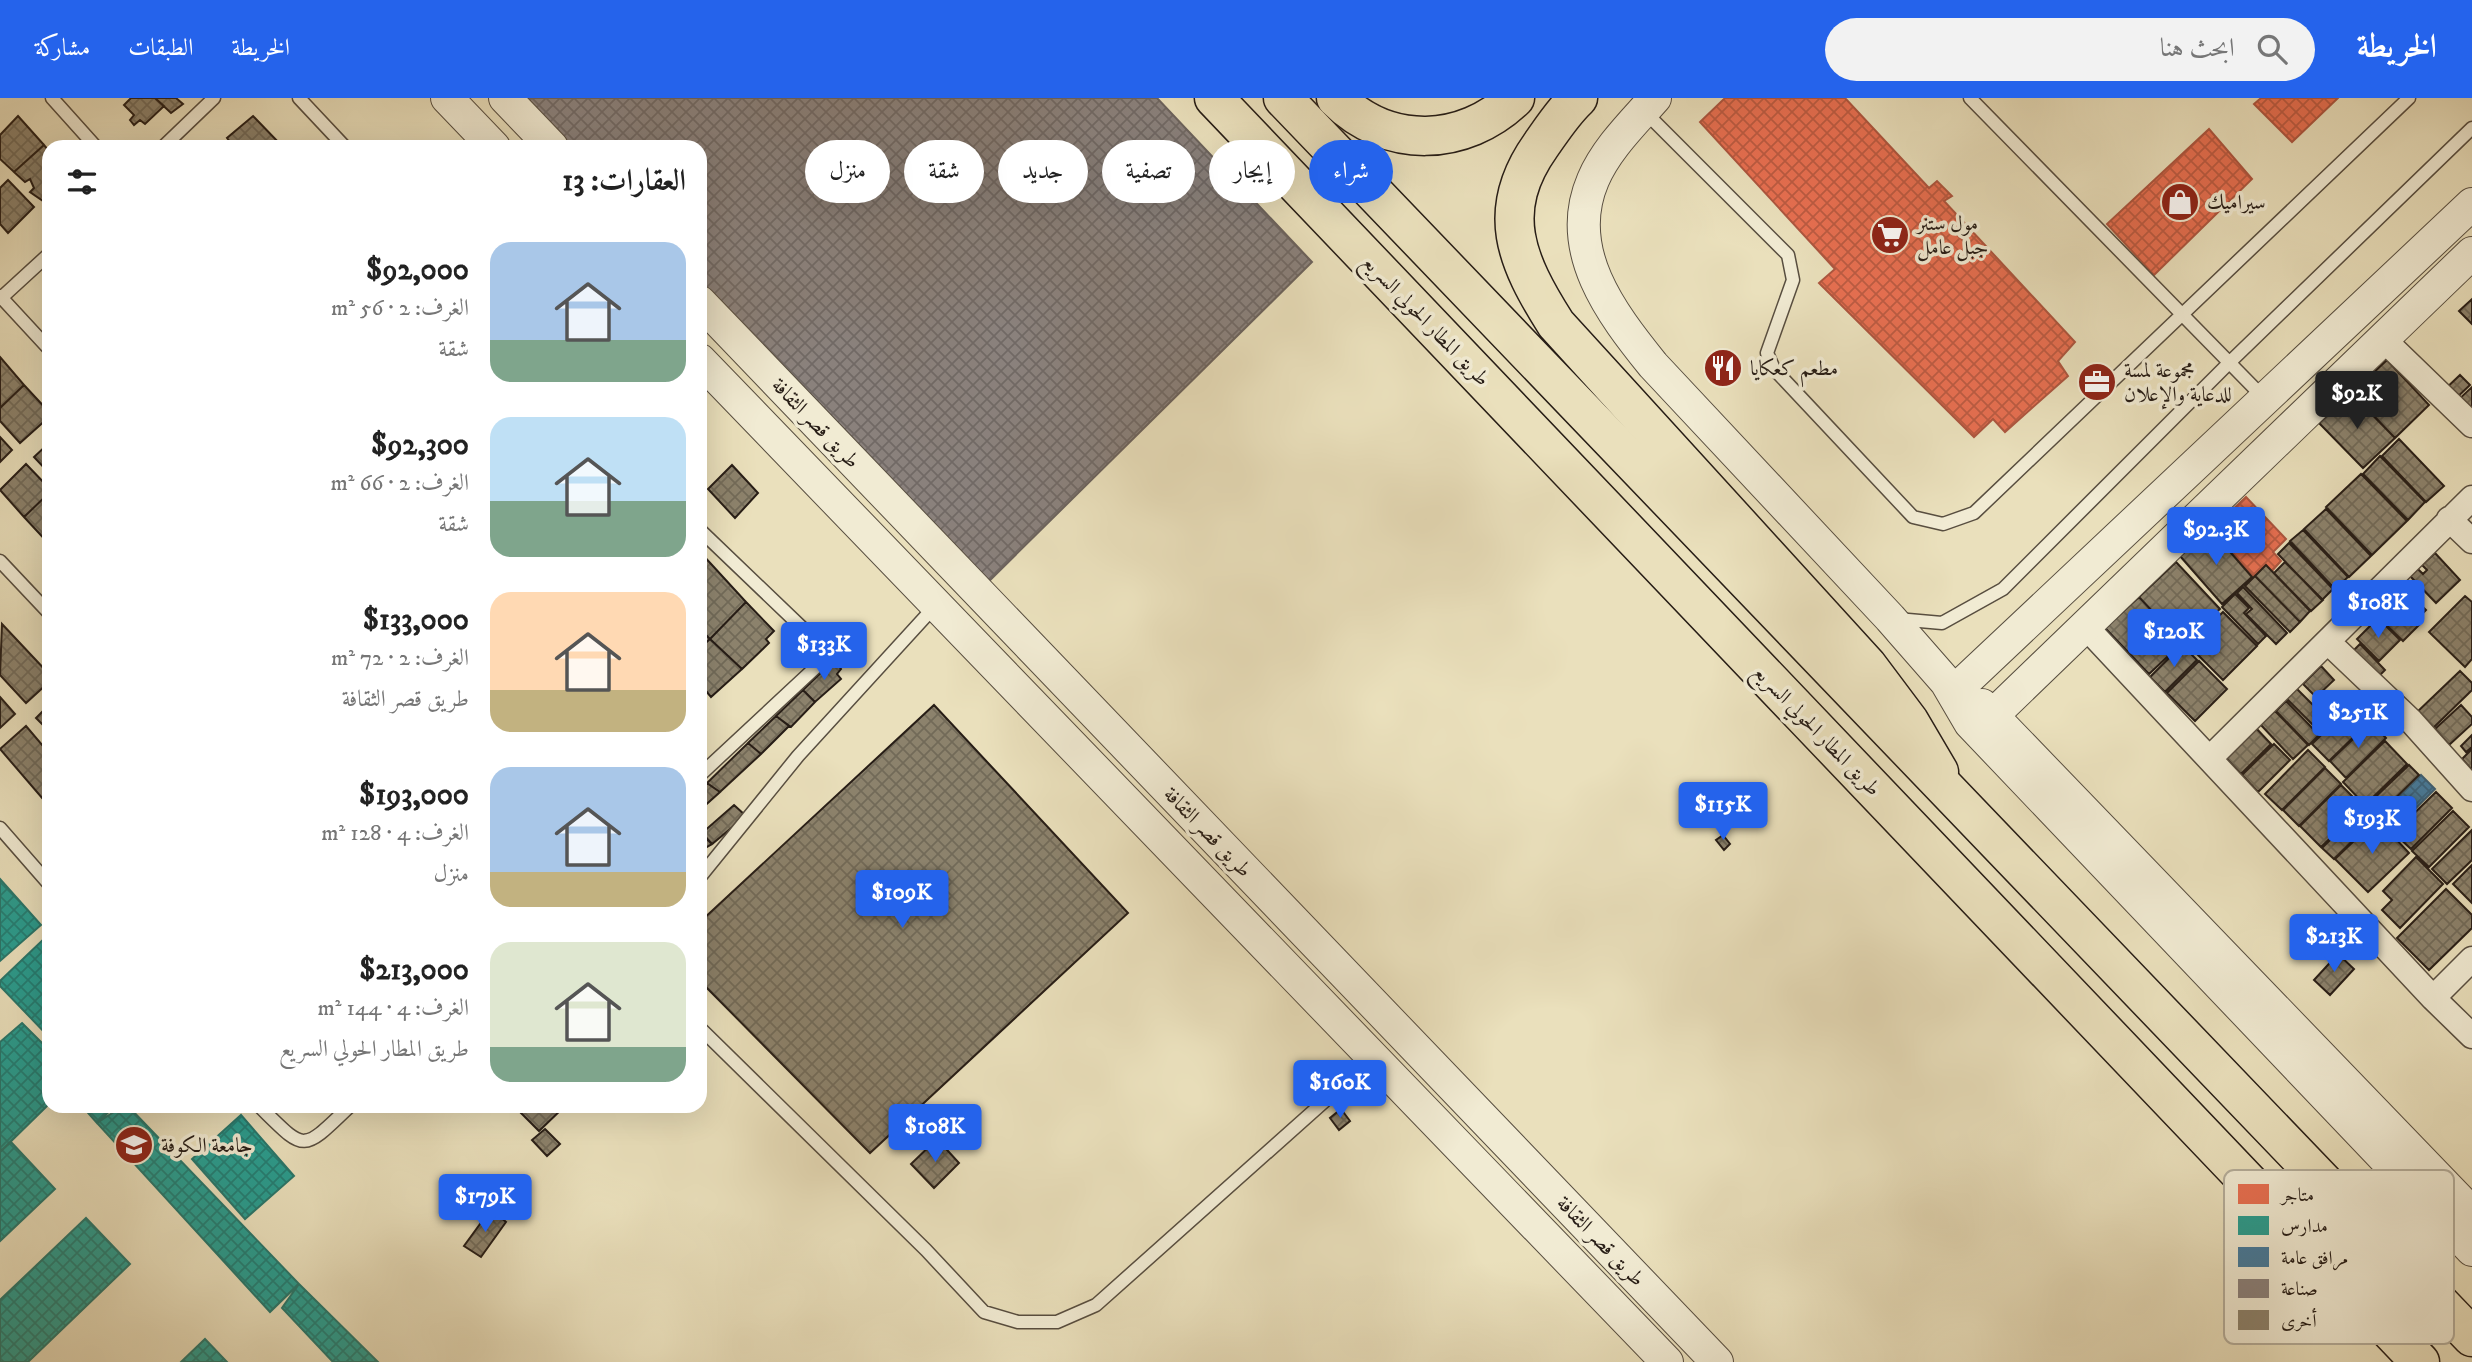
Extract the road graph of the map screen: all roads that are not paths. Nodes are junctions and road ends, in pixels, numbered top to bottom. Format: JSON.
{"nodes":[{"id":1,"x":52,"y":98,"type":"edge"},
{"id":2,"x":214,"y":98,"type":"edge"},
{"id":3,"x":299,"y":98,"type":"edge"},
{"id":4,"x":447,"y":98,"type":"edge"},
{"id":5,"x":505,"y":98,"type":"edge"},
{"id":6,"x":1214,"y":98,"type":"edge"},
{"id":7,"x":1283,"y":98,"type":"edge"},
{"id":8,"x":1336,"y":98,"type":"edge"},
{"id":9,"x":1578,"y":98,"type":"edge"},
{"id":10,"x":1970,"y":98,"type":"edge"},
{"id":11,"x":2409,"y":98,"type":"edge"},
{"id":12,"x":1649,"y":104,"type":"edge"},
{"id":13,"x":1508,"y":105,"type":"edge"},
{"id":14,"x":2472,"y":128,"type":"edge"},
{"id":15,"x":90,"y":140,"type":"edge"},
{"id":16,"x":170,"y":140,"type":"edge"},
{"id":17,"x":338,"y":140,"type":"edge"},
{"id":18,"x":487,"y":140,"type":"edge"},
{"id":19,"x":545,"y":140,"type":"edge"},
{"id":20,"x":2472,"y":205,"type":"edge"},
{"id":21,"x":2472,"y":253,"type":"edge"},
{"id":22,"x":42,"y":260,"type":"edge"},
{"id":23,"x":1,"y":298,"type":"edge"},
{"id":24,"x":707,"y":309,"type":"edge"},
{"id":25,"x":2182,"y":316,"type":"junction"},
{"id":26,"x":2384,"y":340,"type":"junction"},
{"id":27,"x":42,"y":342,"type":"edge"},
{"id":28,"x":2230,"y":362,"type":"junction"},
{"id":29,"x":707,"y":367,"type":"edge"},
{"id":30,"x":2266,"y":401,"type":"junction"},
{"id":31,"x":2472,"y":425,"type":"edge"},
{"id":32,"x":2472,"y":498,"type":"edge"},
{"id":33,"x":2139,"y":519,"type":"junction"},
{"id":34,"x":2449,"y":519,"type":"junction"},
{"id":35,"x":707,"y":537,"type":"edge"},
{"id":36,"x":2472,"y":541,"type":"edge"},
{"id":37,"x":2164,"y":548,"type":"junction"},
{"id":38,"x":0,"y":561,"type":"edge"},
{"id":39,"x":936,"y":605,"type":"junction"},
{"id":40,"x":42,"y":606,"type":"edge"},
{"id":41,"x":1890,"y":618,"type":"junction"},
{"id":42,"x":2085,"y":626,"type":"junction"},
{"id":43,"x":2328,"y":642,"type":"junction"},
{"id":44,"x":1953,"y":685,"type":"junction"},
{"id":45,"x":1993,"y":715,"type":"junction"},
{"id":46,"x":2211,"y":757,"type":"junction"},
{"id":47,"x":707,"y":768,"type":"edge"},
{"id":48,"x":2472,"y":789,"type":"edge"},
{"id":49,"x":1952,"y":796,"type":"junction"},
{"id":50,"x":0,"y":828,"type":"edge"},
{"id":51,"x":707,"y":868,"type":"edge"},
{"id":52,"x":42,"y":876,"type":"edge"},
{"id":53,"x":2472,"y":959,"type":"edge"},
{"id":54,"x":2433,"y":998,"type":"junction"},
{"id":55,"x":707,"y":1035,"type":"edge"},
{"id":56,"x":2472,"y":1036,"type":"edge"},
{"id":57,"x":1373,"y":1057,"type":"junction"},
{"id":58,"x":266,"y":1113,"type":"edge"},
{"id":59,"x":343,"y":1113,"type":"edge"},
{"id":60,"x":2237,"y":1170,"type":"edge"},
{"id":61,"x":2311,"y":1170,"type":"edge"},
{"id":62,"x":2396,"y":1170,"type":"edge"},
{"id":63,"x":2431,"y":1170,"type":"edge"},
{"id":64,"x":2454,"y":1194,"type":"edge"},
{"id":65,"x":2472,"y":1213,"type":"edge"},
{"id":66,"x":2454,"y":1231,"type":"edge"},
{"id":67,"x":2472,"y":1250,"type":"edge"},
{"id":68,"x":2454,"y":1318,"type":"edge"},
{"id":69,"x":2472,"y":1337,"type":"edge"},
{"id":70,"x":2403,"y":1344,"type":"edge"},
{"id":71,"x":1667,"y":1362,"type":"edge"},
{"id":72,"x":1717,"y":1362,"type":"edge"},
{"id":73,"x":2420,"y":1362,"type":"edge"}],
"edges":[{"from":1,"to":15,"type":"lane"},
{"from":2,"to":16,"type":"lane"},
{"from":3,"to":17,"type":"lane"},
{"from":4,"to":18,"type":"street"},
{"from":5,"to":19,"type":"street"},
{"from":6,"to":60,"type":"main road","name":"طريق المطار الحولي السريع"},
{"from":7,"to":49,"type":"main road"},
{"from":8,"to":13,"type":"main road"},
{"from":9,"to":49,"type":"main road"},
{"from":10,"to":25,"type":"lane"},
{"from":11,"to":25,"type":"lane"},
{"from":12,"to":25,"type":"lane"},
{"from":12,"to":41,"type":"street"},
{"from":14,"to":28,"type":"lane"},
{"from":20,"to":30,"type":"street"},
{"from":21,"to":26,"type":"street"},
{"from":22,"to":23,"type":"lane"},
{"from":23,"to":27,"type":"lane"},
{"from":24,"to":72,"type":"street","name":"طريق قصر الثقافة"},
{"from":25,"to":28,"type":"lane"},
{"from":26,"to":31,"type":"street"},
{"from":26,"to":37,"type":"street"},
{"from":28,"to":30,"type":"lane"},
{"from":28,"to":41,"type":"lane"},
{"from":29,"to":39,"type":"street","name":"طريق قصر الثقافة"},
{"from":30,"to":33,"type":"street"},
{"from":32,"to":34,"type":"street"},
{"from":33,"to":37,"type":"street"},
{"from":33,"to":44,"type":"street"},
{"from":34,"to":36,"type":"street"},
{"from":34,"to":43,"type":"street"},
{"from":35,"to":47,"type":"lane"},
{"from":37,"to":42,"type":"street"},
{"from":38,"to":40,"type":"lane"},
{"from":39,"to":51,"type":"lane"},
{"from":39,"to":57,"type":"street","name":"طريق قصر الثقافة"},
{"from":41,"to":44,"type":"street"},
{"from":42,"to":45,"type":"street"},
{"from":42,"to":46,"type":"street"},
{"from":43,"to":46,"type":"street"},
{"from":43,"to":48,"type":"street"},
{"from":44,"to":45,"type":"street"},
{"from":44,"to":62,"type":"street"},
{"from":45,"to":63,"type":"street"},
{"from":46,"to":54,"type":"street"},
{"from":49,"to":61,"type":"main road"},
{"from":50,"to":52,"type":"lane"},
{"from":53,"to":54,"type":"street"},
{"from":54,"to":56,"type":"street"},
{"from":55,"to":57,"type":"lane"},
{"from":57,"to":71,"type":"street","name":"طريق قصر الثقافة"},
{"from":58,"to":59,"type":"lane"},
{"from":64,"to":65,"type":"street"},
{"from":66,"to":67,"type":"street"},
{"from":68,"to":69,"type":"main road"},
{"from":70,"to":73,"type":"main road","name":"طريق المطار الحولي السريع"}]}
